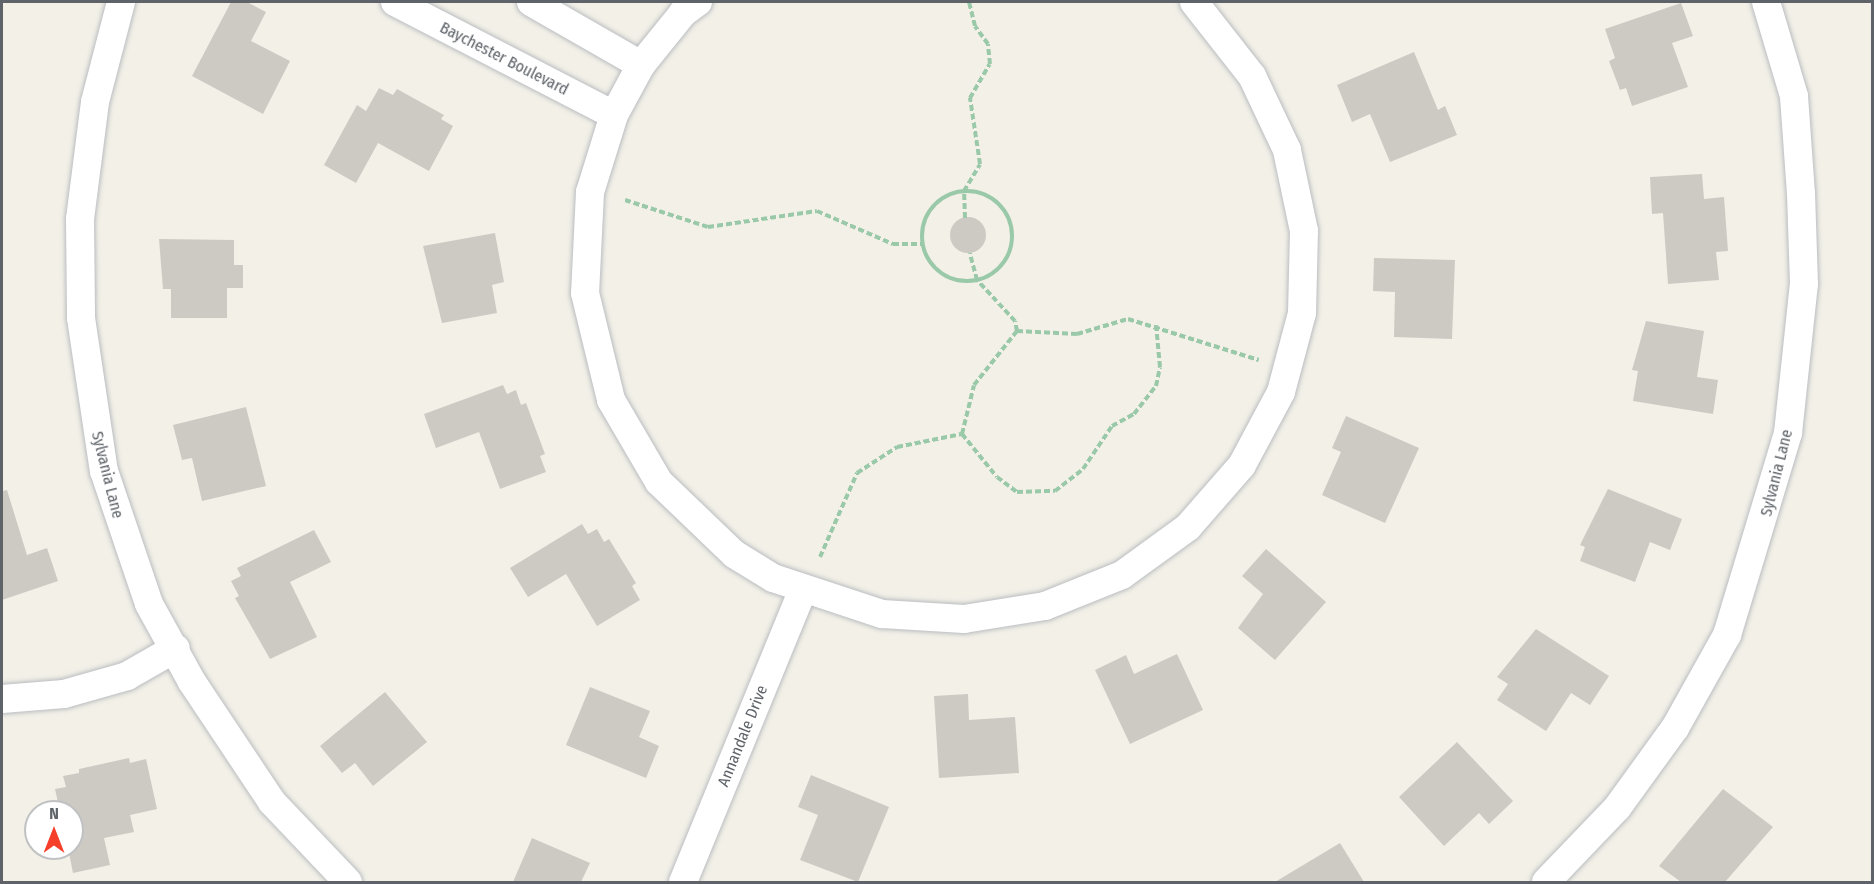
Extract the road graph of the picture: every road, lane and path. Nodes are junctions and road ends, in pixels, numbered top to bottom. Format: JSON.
{"nodes":[{"id":1,"x":121,"y":2,"type":"edge"},
{"id":2,"x":395,"y":2,"type":"edge"},
{"id":3,"x":531,"y":2,"type":"edge"},
{"id":4,"x":698,"y":2,"type":"edge"},
{"id":5,"x":969,"y":2,"type":"edge"},
{"id":6,"x":1195,"y":2,"type":"edge"},
{"id":7,"x":1766,"y":2,"type":"edge"},
{"id":8,"x":641,"y":65,"type":"junction"},
{"id":9,"x":614,"y":115,"type":"junction"},
{"id":10,"x":964,"y":191,"type":"junction"},
{"id":11,"x":625,"y":200,"type":"dead end"},
{"id":12,"x":965,"y":218,"type":"dead end"},
{"id":13,"x":922,"y":244,"type":"junction"},
{"id":14,"x":970,"y":252,"type":"dead end"},
{"id":15,"x":976,"y":280,"type":"junction"},
{"id":16,"x":1156,"y":324,"type":"junction"},
{"id":17,"x":1017,"y":331,"type":"junction"},
{"id":18,"x":1265,"y":362,"type":"dead end"},
{"id":19,"x":963,"y":434,"type":"junction"},
{"id":20,"x":820,"y":557,"type":"dead end"},
{"id":21,"x":803,"y":590,"type":"junction"},
{"id":22,"x":176,"y":648,"type":"junction"},
{"id":23,"x":2,"y":699,"type":"edge"},
{"id":24,"x":348,"y":882,"type":"edge"},
{"id":25,"x":683,"y":882,"type":"edge"},
{"id":26,"x":1546,"y":882,"type":"edge"}],
"edges":[{"from":1,"to":22,"type":"street","name":"Sylvania Lane"},
{"from":2,"to":9,"type":"street","name":"Baychester Boulevard"},
{"from":3,"to":8,"type":"street"},
{"from":4,"to":8,"type":"street"},
{"from":5,"to":10,"type":"path"},
{"from":6,"to":21,"type":"street"},
{"from":7,"to":26,"type":"street","name":"Sylvania Lane"},
{"from":8,"to":9,"type":"street"},
{"from":9,"to":21,"type":"street"},
{"from":10,"to":12,"type":"path"},
{"from":10,"to":13,"type":"path"},
{"from":10,"to":15,"type":"path"},
{"from":11,"to":13,"type":"path"},
{"from":13,"to":15,"type":"path"},
{"from":14,"to":15,"type":"path"},
{"from":15,"to":17,"type":"path"},
{"from":16,"to":17,"type":"path"},
{"from":16,"to":18,"type":"path"},
{"from":16,"to":19,"type":"path"},
{"from":17,"to":19,"type":"path"},
{"from":19,"to":20,"type":"path"},
{"from":21,"to":25,"type":"street","name":"Annandale Drive"},
{"from":22,"to":23,"type":"street"},
{"from":22,"to":24,"type":"street","name":"Sylvania Lane"}]}
